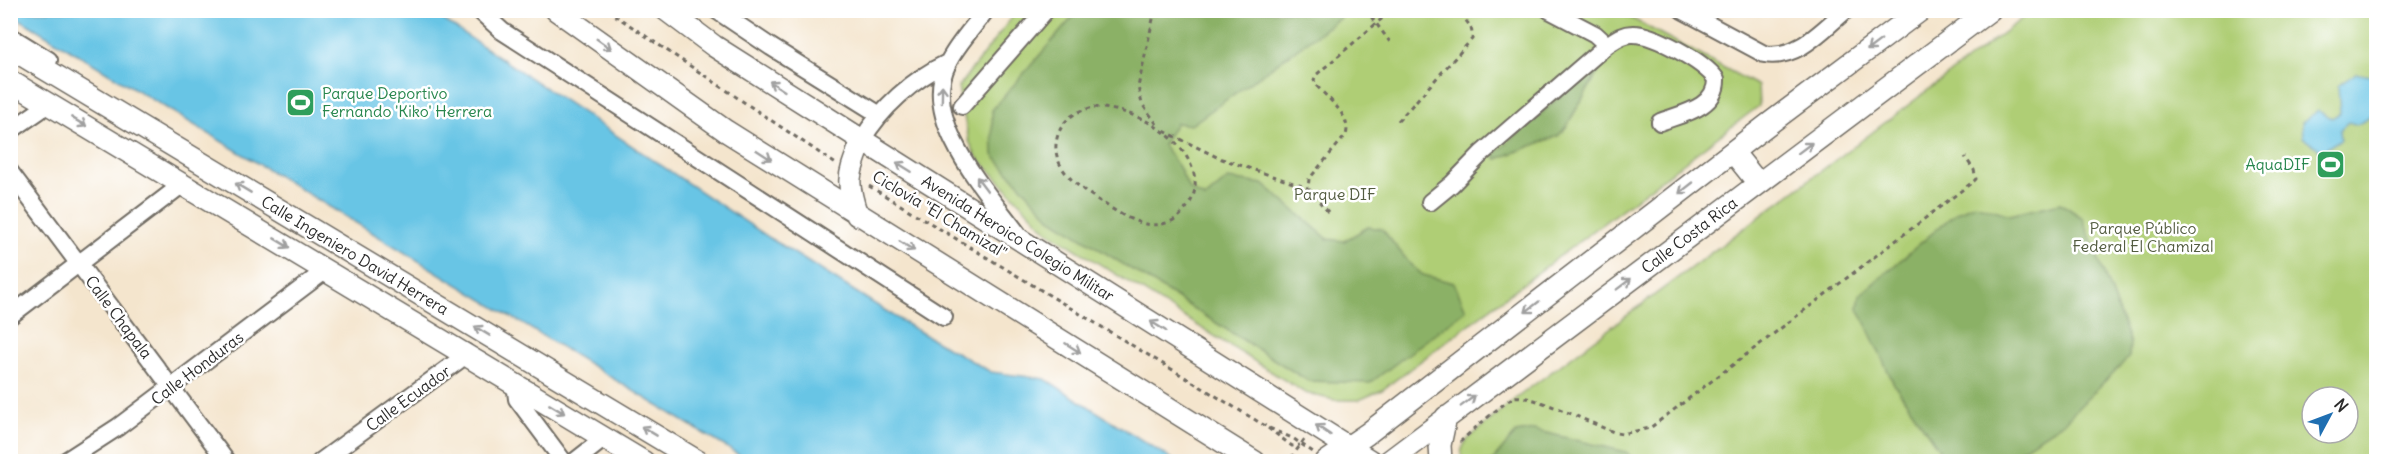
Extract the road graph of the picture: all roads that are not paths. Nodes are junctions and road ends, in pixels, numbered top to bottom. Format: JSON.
{"nodes":[{"id":1,"x":479,"y":10,"type":"edge"},
{"id":2,"x":556,"y":10,"type":"edge"},
{"id":3,"x":666,"y":10,"type":"edge"},
{"id":4,"x":716,"y":10,"type":"edge"},
{"id":5,"x":986,"y":10,"type":"edge"},
{"id":6,"x":1046,"y":10,"type":"edge"},
{"id":7,"x":1549,"y":10,"type":"edge"},
{"id":8,"x":1682,"y":10,"type":"edge"},
{"id":9,"x":1846,"y":10,"type":"edge"},
{"id":10,"x":1921,"y":10,"type":"edge"},
{"id":11,"x":1990,"y":10,"type":"edge"},
{"id":12,"x":10,"y":36,"type":"edge"},
{"id":13,"x":1607,"y":45,"type":"junction"},
{"id":14,"x":10,"y":48,"type":"edge"},
{"id":15,"x":947,"y":63,"type":"junction"},
{"id":16,"x":10,"y":81,"type":"edge"},
{"id":17,"x":74,"y":86,"type":"junction"},
{"id":18,"x":45,"y":102,"type":"junction"},
{"id":19,"x":962,"y":106,"type":"dead end"},
{"id":20,"x":880,"y":115,"type":"junction"},
{"id":21,"x":1660,"y":122,"type":"dead end"},
{"id":22,"x":10,"y":131,"type":"edge"},
{"id":23,"x":862,"y":140,"type":"junction"},
{"id":24,"x":1732,"y":152,"type":"junction"},
{"id":25,"x":10,"y":172,"type":"edge"},
{"id":26,"x":180,"y":182,"type":"junction"},
{"id":27,"x":1758,"y":183,"type":"junction"},
{"id":28,"x":1430,"y":202,"type":"dead end"},
{"id":29,"x":857,"y":215,"type":"junction"},
{"id":30,"x":1022,"y":240,"type":"junction"},
{"id":31,"x":79,"y":264,"type":"junction"},
{"id":32,"x":326,"y":270,"type":"junction"},
{"id":33,"x":10,"y":316,"type":"edge"},
{"id":34,"x":944,"y":317,"type":"dead end"},
{"id":35,"x":465,"y":352,"type":"junction"},
{"id":36,"x":514,"y":383,"type":"junction"},
{"id":37,"x":171,"y":387,"type":"junction"},
{"id":38,"x":1446,"y":417,"type":"junction"},
{"id":39,"x":1206,"y":431,"type":"junction"},
{"id":40,"x":603,"y":437,"type":"junction"},
{"id":41,"x":1349,"y":447,"type":"junction"},
{"id":42,"x":64,"y":462,"type":"edge"},
{"id":43,"x":227,"y":462,"type":"edge"},
{"id":44,"x":320,"y":462,"type":"edge"},
{"id":45,"x":564,"y":462,"type":"edge"},
{"id":46,"x":574,"y":462,"type":"edge"},
{"id":47,"x":644,"y":462,"type":"edge"},
{"id":48,"x":699,"y":462,"type":"edge"},
{"id":49,"x":1226,"y":462,"type":"edge"},
{"id":50,"x":1255,"y":462,"type":"edge"},
{"id":51,"x":1326,"y":462,"type":"edge"},
{"id":52,"x":1372,"y":462,"type":"edge"},
{"id":53,"x":1388,"y":462,"type":"edge"},
{"id":54,"x":1441,"y":462,"type":"edge"}],
"edges":[{"from":1,"to":34,"type":"street"},
{"from":2,"to":29,"type":"main road","one_way":true},
{"from":23,"to":3,"type":"main road","name":"Avenida Heroico Colegio Militar","one_way":true},
{"from":4,"to":20,"type":"street"},
{"from":5,"to":15,"type":"street"},
{"from":6,"to":19,"type":"street"},
{"from":7,"to":13,"type":"street"},
{"from":8,"to":9,"type":"street"},
{"from":10,"to":24,"type":"main road","one_way":true},
{"from":27,"to":11,"type":"main road","name":"Calle Costa Rica","one_way":true},
{"from":12,"to":17,"type":"street"},
{"from":13,"to":21,"type":"street"},
{"from":13,"to":28,"type":"street"},
{"from":14,"to":17,"type":"main road","name":"Calle Ingeniero David Herrera"},
{"from":15,"to":20,"type":"street"},
{"from":30,"to":15,"type":"street","one_way":true},
{"from":16,"to":18,"type":"main road","name":"Calle Ingeniero David Herrera"},
{"from":48,"to":17,"type":"main road","name":"Calle Ingeniero David Herrera","one_way":true},
{"from":18,"to":22,"type":"street"},
{"from":18,"to":26,"type":"main road","name":"Calle Ingeniero David Herrera","one_way":true},
{"from":20,"to":23,"type":"street"},
{"from":23,"to":29,"type":"main road"},
{"from":30,"to":23,"type":"main road","name":"Avenida Heroico Colegio Militar","one_way":true},
{"from":24,"to":27,"type":"main road"},
{"from":24,"to":41,"type":"main road","one_way":true},
{"from":25,"to":31,"type":"street","name":"Calle Chapala"},
{"from":26,"to":31,"type":"street"},
{"from":26,"to":32,"type":"main road","name":"Calle Ingeniero David Herrera","one_way":true},
{"from":38,"to":27,"type":"main road","name":"Calle Costa Rica","one_way":true},
{"from":29,"to":39,"type":"main road","one_way":true},
{"from":41,"to":30,"type":"main road","name":"Avenida Heroico Colegio Militar","one_way":true},
{"from":31,"to":33,"type":"street"},
{"from":31,"to":37,"type":"street","name":"Calle Chapala"},
{"from":32,"to":35,"type":"main road","name":"Calle Ingeniero David Herrera"},
{"from":32,"to":37,"type":"street","name":"Calle Honduras"},
{"from":35,"to":36,"type":"main road","name":"Calle Ingeniero David Herrera"},
{"from":35,"to":44,"type":"street","name":"Calle Ecuador"},
{"from":36,"to":40,"type":"main road","name":"Calle Ingeniero David Herrera","one_way":true},
{"from":36,"to":45,"type":"street"},
{"from":37,"to":42,"type":"street","name":"Calle Honduras"},
{"from":37,"to":43,"type":"street","name":"Calle Chapala"},
{"from":38,"to":53,"type":"main road","name":"Calle Costa Rica"},
{"from":38,"to":54,"type":"main road"},
{"from":39,"to":49,"type":"main road"},
{"from":39,"to":50,"type":"main road"},
{"from":40,"to":46,"type":"street"},
{"from":40,"to":47,"type":"main road","name":"Calle Ingeniero David Herrera"},
{"from":41,"to":51,"type":"main road"},
{"from":41,"to":52,"type":"main road","name":"Avenida Heroico Colegio Militar"}]}
